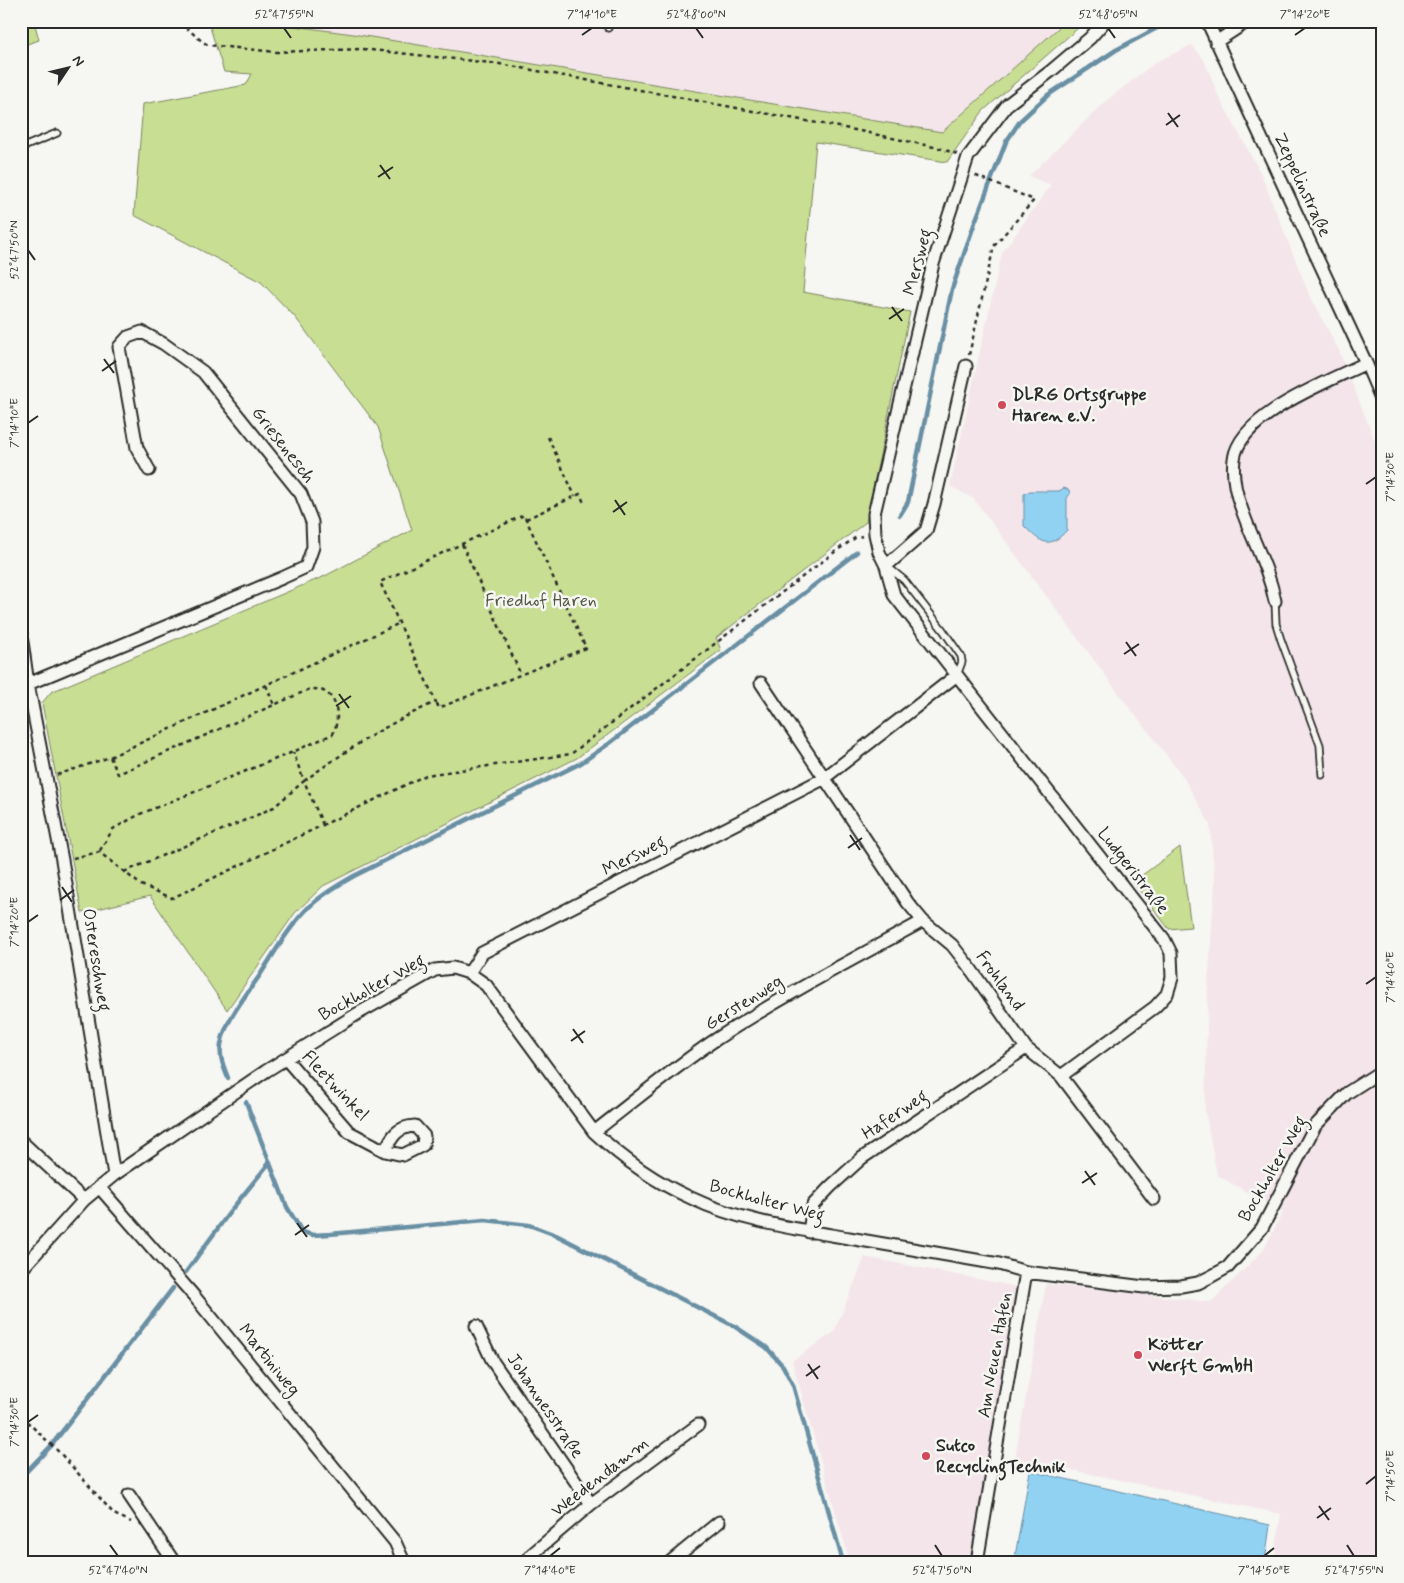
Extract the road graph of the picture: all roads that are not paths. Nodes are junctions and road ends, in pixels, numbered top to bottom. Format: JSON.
{"nodes":[{"id":1,"x":1105,"y":21,"type":"edge"},
{"id":2,"x":1207,"y":21,"type":"edge"},
{"id":3,"x":1248,"y":21,"type":"edge"},
{"id":4,"x":1216,"y":42,"type":"junction"},
{"id":5,"x":57,"y":133,"type":"dead end"},
{"id":6,"x":21,"y":148,"type":"edge"},
{"id":7,"x":1366,"y":363,"type":"junction"},
{"id":8,"x":966,"y":366,"type":"road end"},
{"id":9,"x":1383,"y":403,"type":"edge"},
{"id":10,"x":149,"y":470,"type":"dead end"},
{"id":11,"x":886,"y":566,"type":"junction"},
{"id":12,"x":1275,"y":601,"type":"joint"},
{"id":13,"x":21,"y":634,"type":"edge"},
{"id":14,"x":957,"y":675,"type":"junction"},
{"id":15,"x":760,"y":683,"type":"dead end"},
{"id":16,"x":28,"y":684,"type":"junction"},
{"id":17,"x":1322,"y":775,"type":"dead end"},
{"id":18,"x":824,"y":779,"type":"junction"},
{"id":19,"x":923,"y":921,"type":"junction"},
{"id":20,"x":469,"y":973,"type":"junction"},
{"id":21,"x":1026,"y":1048,"type":"junction"},
{"id":22,"x":286,"y":1059,"type":"junction"},
{"id":23,"x":1383,"y":1070,"type":"edge"},
{"id":24,"x":1061,"y":1076,"type":"junction"},
{"id":25,"x":594,"y":1132,"type":"junction"},
{"id":26,"x":21,"y":1141,"type":"edge"},
{"id":27,"x":385,"y":1151,"type":"dead end"},
{"id":28,"x":114,"y":1175,"type":"junction"},
{"id":29,"x":100,"y":1187,"type":"junction"},
{"id":30,"x":1154,"y":1199,"type":"dead end"},
{"id":31,"x":84,"y":1200,"type":"junction"},
{"id":32,"x":809,"y":1232,"type":"junction"},
{"id":33,"x":21,"y":1270,"type":"edge"},
{"id":34,"x":1026,"y":1272,"type":"junction"},
{"id":35,"x":476,"y":1326,"type":"dead end"},
{"id":36,"x":698,"y":1425,"type":"dead end"},
{"id":37,"x":129,"y":1495,"type":"dead end"},
{"id":38,"x":591,"y":1504,"type":"junction"},
{"id":39,"x":719,"y":1522,"type":"dead end"},
{"id":40,"x":174,"y":1562,"type":"edge"},
{"id":41,"x":404,"y":1562,"type":"edge"},
{"id":42,"x":527,"y":1562,"type":"edge"},
{"id":43,"x":670,"y":1562,"type":"edge"},
{"id":44,"x":977,"y":1562,"type":"edge"}],
"edges":[{"from":1,"to":11,"type":"street","name":"Mersweg"},
{"from":2,"to":4,"type":"street","name":"Zeppelinstraße"},
{"from":3,"to":4,"type":"street"},
{"from":4,"to":7,"type":"street","name":"Zeppelinstraße"},
{"from":5,"to":6,"type":"lane"},
{"from":7,"to":9,"type":"street","name":"Zeppelinstraße"},
{"from":7,"to":12,"type":"street"},
{"from":8,"to":11,"type":"street"},
{"from":10,"to":16,"type":"street","name":"Griesenesch"},
{"from":11,"to":14,"type":"street","name":"Mersweg"},
{"from":11,"to":14,"type":"lane"},
{"from":12,"to":17,"type":"lane"},
{"from":13,"to":16,"type":"street","name":"Ostereschweg"},
{"from":14,"to":18,"type":"street","name":"Mersweg"},
{"from":14,"to":24,"type":"street","name":"Ludgeristraße"},
{"from":15,"to":18,"type":"street"},
{"from":16,"to":28,"type":"street","name":"Ostereschweg"},
{"from":18,"to":19,"type":"street","name":"Frohland"},
{"from":18,"to":20,"type":"street","name":"Mersweg"},
{"from":19,"to":21,"type":"street","name":"Frohland"},
{"from":19,"to":25,"type":"street","name":"Gerstenweg"},
{"from":20,"to":22,"type":"street","name":"Bockholter Weg"},
{"from":20,"to":25,"type":"street","name":"Bockholter Weg"},
{"from":21,"to":24,"type":"street","name":"Frohland"},
{"from":21,"to":32,"type":"street","name":"Haferweg"},
{"from":22,"to":27,"type":"street","name":"Fleetwinkel"},
{"from":22,"to":28,"type":"street","name":"Bockholter Weg"},
{"from":23,"to":34,"type":"street","name":"Bockholter Weg"},
{"from":24,"to":30,"type":"street","name":"Frohland"},
{"from":25,"to":32,"type":"street","name":"Bockholter Weg"},
{"from":26,"to":31,"type":"street"},
{"from":28,"to":29,"type":"street","name":"Bockholter Weg"},
{"from":29,"to":31,"type":"street","name":"Bockholter Weg"},
{"from":29,"to":41,"type":"street","name":"Martiniweg"},
{"from":31,"to":33,"type":"street","name":"Bockholter Weg"},
{"from":32,"to":34,"type":"street","name":"Bockholter Weg"},
{"from":34,"to":44,"type":"street","name":"Am Neuen Hafen"},
{"from":35,"to":38,"type":"street","name":"Johannesstraße"},
{"from":36,"to":38,"type":"street","name":"Weedendamm"},
{"from":37,"to":40,"type":"street"},
{"from":38,"to":42,"type":"street","name":"Weedendamm"},
{"from":39,"to":43,"type":"street"}]}
